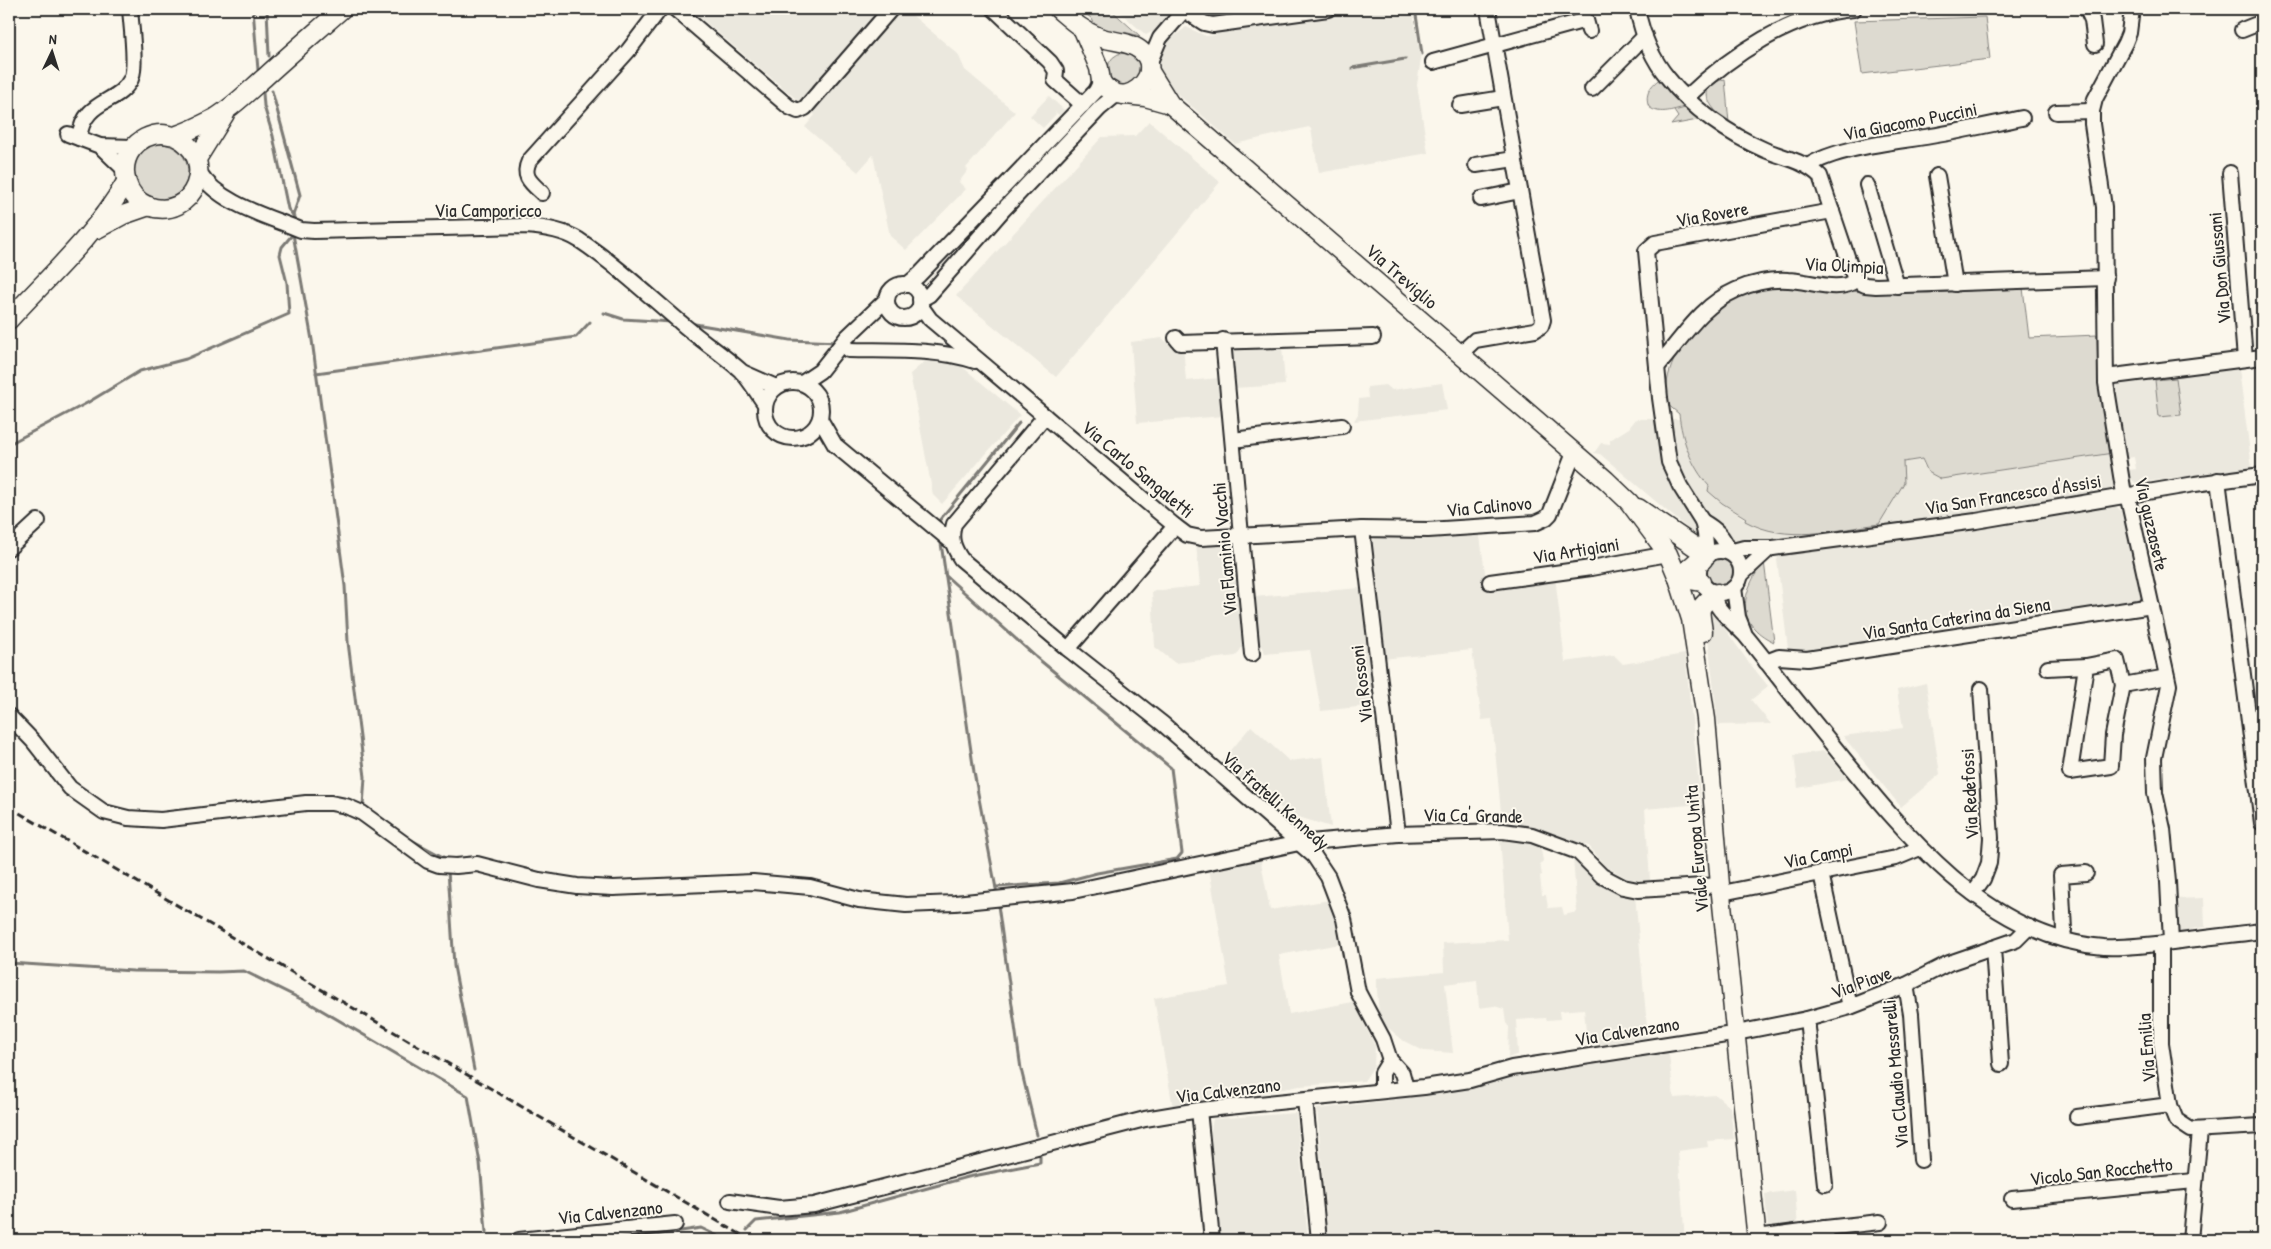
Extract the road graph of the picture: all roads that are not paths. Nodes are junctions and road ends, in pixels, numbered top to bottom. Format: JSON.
{"nodes":[{"id":1,"x":130,"y":9,"type":"edge"},
{"id":2,"x":342,"y":9,"type":"edge"},
{"id":3,"x":660,"y":9,"type":"edge"},
{"id":4,"x":675,"y":9,"type":"edge"},
{"id":5,"x":891,"y":9,"type":"edge"},
{"id":6,"x":994,"y":9,"type":"edge"},
{"id":7,"x":1058,"y":9,"type":"edge"},
{"id":8,"x":1184,"y":9,"type":"edge"},
{"id":9,"x":1328,"y":9,"type":"edge"},
{"id":10,"x":1488,"y":9,"type":"edge"},
{"id":11,"x":1637,"y":9,"type":"edge"},
{"id":12,"x":1854,"y":9,"type":"edge"},
{"id":13,"x":2086,"y":9,"type":"edge"},
{"id":14,"x":2132,"y":9,"type":"edge"},
{"id":15,"x":2262,"y":22,"type":"edge"},
{"id":16,"x":1084,"y":30,"type":"junction"},
{"id":17,"x":2242,"y":30,"type":"dead end"},
{"id":18,"x":1589,"y":31,"type":"dead end"},
{"id":19,"x":1645,"y":36,"type":"junction"},
{"id":20,"x":1160,"y":38,"type":"junction"},
{"id":21,"x":2096,"y":44,"type":"dead end"},
{"id":22,"x":1131,"y":45,"type":"junction"},
{"id":23,"x":1494,"y":46,"type":"junction"},
{"id":24,"x":1433,"y":62,"type":"dead end"},
{"id":25,"x":1149,"y":67,"type":"junction"},
{"id":26,"x":1100,"y":74,"type":"junction"},
{"id":27,"x":1592,"y":89,"type":"dead end"},
{"id":28,"x":1121,"y":94,"type":"junction"},
{"id":29,"x":1686,"y":97,"type":"junction"},
{"id":30,"x":1503,"y":98,"type":"junction"},
{"id":31,"x":1083,"y":104,"type":"junction"},
{"id":32,"x":1170,"y":104,"type":"junction"},
{"id":33,"x":1460,"y":105,"type":"dead end"},
{"id":34,"x":228,"y":110,"type":"junction"},
{"id":35,"x":2092,"y":111,"type":"junction"},
{"id":36,"x":2056,"y":112,"type":"dead end"},
{"id":37,"x":2022,"y":118,"type":"dead end"},
{"id":38,"x":174,"y":136,"type":"junction"},
{"id":39,"x":100,"y":146,"type":"junction"},
{"id":40,"x":133,"y":147,"type":"junction"},
{"id":41,"x":1514,"y":158,"type":"junction"},
{"id":42,"x":1476,"y":165,"type":"dead end"},
{"id":43,"x":198,"y":166,"type":"junction"},
{"id":44,"x":1808,"y":166,"type":"junction"},
{"id":45,"x":2230,"y":174,"type":"dead end"},
{"id":46,"x":125,"y":176,"type":"junction"},
{"id":47,"x":1937,"y":176,"type":"dead end"},
{"id":48,"x":1867,"y":185,"type":"dead end"},
{"id":49,"x":1520,"y":191,"type":"junction"},
{"id":50,"x":542,"y":193,"type":"dead end"},
{"id":51,"x":223,"y":197,"type":"junction"},
{"id":52,"x":188,"y":198,"type":"junction"},
{"id":53,"x":1481,"y":199,"type":"dead end"},
{"id":54,"x":992,"y":200,"type":"junction"},
{"id":55,"x":149,"y":206,"type":"junction"},
{"id":56,"x":1003,"y":210,"type":"junction"},
{"id":57,"x":1832,"y":211,"type":"junction"},
{"id":58,"x":89,"y":235,"type":"junction"},
{"id":59,"x":2106,"y":278,"type":"junction"},
{"id":60,"x":1855,"y":280,"type":"junction"},
{"id":61,"x":1954,"y":284,"type":"junction"},
{"id":62,"x":907,"y":285,"type":"junction"},
{"id":63,"x":1897,"y":286,"type":"junction"},
{"id":64,"x":887,"y":299,"type":"junction"},
{"id":65,"x":917,"y":307,"type":"junction"},
{"id":66,"x":892,"y":313,"type":"junction"},
{"id":67,"x":9,"y":320,"type":"edge"},
{"id":68,"x":862,"y":321,"type":"junction"},
{"id":69,"x":1373,"y":337,"type":"dead end"},
{"id":70,"x":1176,"y":338,"type":"dead end"},
{"id":71,"x":1223,"y":340,"type":"junction"},
{"id":72,"x":848,"y":350,"type":"dead end"},
{"id":73,"x":1460,"y":354,"type":"junction"},
{"id":74,"x":2262,"y":357,"type":"edge"},
{"id":75,"x":2245,"y":359,"type":"junction"},
{"id":76,"x":981,"y":363,"type":"junction"},
{"id":77,"x":1657,"y":367,"type":"junction"},
{"id":78,"x":820,"y":371,"type":"junction"},
{"id":79,"x":741,"y":372,"type":"junction"},
{"id":80,"x":2106,"y":377,"type":"junction"},
{"id":81,"x":802,"y":383,"type":"junction"},
{"id":82,"x":776,"y":387,"type":"junction"},
{"id":83,"x":815,"y":392,"type":"junction"},
{"id":84,"x":765,"y":404,"type":"junction"},
{"id":85,"x":1045,"y":416,"type":"junction"},
{"id":86,"x":820,"y":419,"type":"junction"},
{"id":87,"x":1342,"y":426,"type":"dead end"},
{"id":88,"x":804,"y":436,"type":"junction"},
{"id":89,"x":1232,"y":440,"type":"junction"},
{"id":90,"x":835,"y":444,"type":"junction"},
{"id":91,"x":1574,"y":453,"type":"junction"},
{"id":92,"x":2262,"y":474,"type":"edge"},
{"id":93,"x":1606,"y":480,"type":"joint"},
{"id":94,"x":2218,"y":480,"type":"junction"},
{"id":95,"x":2127,"y":495,"type":"junction"},
{"id":96,"x":1629,"y":502,"type":"junction"},
{"id":97,"x":38,"y":521,"type":"dead end"},
{"id":98,"x":1702,"y":521,"type":"junction"},
{"id":99,"x":1175,"y":526,"type":"junction"},
{"id":100,"x":1362,"y":529,"type":"junction"},
{"id":101,"x":1243,"y":537,"type":"junction"},
{"id":102,"x":952,"y":542,"type":"junction"},
{"id":103,"x":9,"y":548,"type":"edge"},
{"id":104,"x":1770,"y":548,"type":"junction"},
{"id":105,"x":1729,"y":552,"type":"junction"},
{"id":106,"x":1668,"y":554,"type":"junction"},
{"id":107,"x":1705,"y":558,"type":"junction"},
{"id":108,"x":1742,"y":574,"type":"junction"},
{"id":109,"x":1678,"y":578,"type":"junction"},
{"id":110,"x":1490,"y":582,"type":"dead end"},
{"id":111,"x":1734,"y":588,"type":"junction"},
{"id":112,"x":1710,"y":594,"type":"junction"},
{"id":113,"x":2152,"y":606,"type":"junction"},
{"id":114,"x":1745,"y":636,"type":"junction"},
{"id":115,"x":1068,"y":649,"type":"junction"},
{"id":116,"x":1252,"y":654,"type":"dead end"},
{"id":117,"x":1772,"y":660,"type":"junction"},
{"id":118,"x":2086,"y":666,"type":"junction"},
{"id":119,"x":2048,"y":668,"type":"dead end"},
{"id":120,"x":2167,"y":677,"type":"junction"},
{"id":121,"x":2122,"y":685,"type":"junction"},
{"id":122,"x":1981,"y":689,"type":"dead end"},
{"id":123,"x":9,"y":716,"type":"edge"},
{"id":124,"x":1706,"y":719,"type":"junction"},
{"id":125,"x":2262,"y":815,"type":"edge"},
{"id":126,"x":1398,"y":834,"type":"junction"},
{"id":127,"x":1299,"y":843,"type":"junction"},
{"id":128,"x":1920,"y":848,"type":"junction"},
{"id":129,"x":1821,"y":873,"type":"junction"},
{"id":130,"x":2086,"y":873,"type":"dead end"},
{"id":131,"x":1721,"y":889,"type":"junction"},
{"id":132,"x":1973,"y":893,"type":"junction"},
{"id":133,"x":2029,"y":927,"type":"junction"},
{"id":134,"x":2262,"y":931,"type":"edge"},
{"id":135,"x":2062,"y":939,"type":"junction"},
{"id":136,"x":2166,"y":943,"type":"junction"},
{"id":137,"x":1993,"y":948,"type":"junction"},
{"id":138,"x":1906,"y":985,"type":"junction"},
{"id":139,"x":1850,"y":1007,"type":"junction"},
{"id":140,"x":1807,"y":1019,"type":"junction"},
{"id":141,"x":1736,"y":1033,"type":"junction"},
{"id":142,"x":1390,"y":1060,"type":"junction"},
{"id":143,"x":2001,"y":1064,"type":"dead end"},
{"id":144,"x":1406,"y":1088,"type":"junction"},
{"id":145,"x":1382,"y":1091,"type":"junction"},
{"id":146,"x":1305,"y":1100,"type":"junction"},
{"id":147,"x":2170,"y":1105,"type":"junction"},
{"id":148,"x":1199,"y":1110,"type":"junction"},
{"id":149,"x":2077,"y":1117,"type":"dead end"},
{"id":150,"x":2262,"y":1126,"type":"edge"},
{"id":151,"x":2200,"y":1132,"type":"junction"},
{"id":152,"x":1921,"y":1160,"type":"dead end"},
{"id":153,"x":2194,"y":1181,"type":"junction"},
{"id":154,"x":1825,"y":1184,"type":"dead end"},
{"id":155,"x":2012,"y":1199,"type":"dead end"},
{"id":156,"x":730,"y":1201,"type":"dead end"},
{"id":157,"x":1880,"y":1222,"type":"dead end"},
{"id":158,"x":675,"y":1224,"type":"dead end"},
{"id":159,"x":1826,"y":1234,"type":"edge"},
{"id":160,"x":1757,"y":1239,"type":"edge"},
{"id":161,"x":519,"y":1240,"type":"edge"},
{"id":162,"x":1212,"y":1240,"type":"edge"},
{"id":163,"x":1318,"y":1240,"type":"edge"},
{"id":164,"x":2190,"y":1240,"type":"edge"}],
"edges":[{"from":1,"to":39,"type":"street"},
{"from":2,"to":34,"type":"main road"},
{"from":3,"to":50,"type":"street"},
{"from":4,"to":5,"type":"street"},
{"from":6,"to":31,"type":"street"},
{"from":7,"to":16,"type":"main road"},
{"from":8,"to":9,"type":"street"},
{"from":8,"to":20,"type":"street"},
{"from":10,"to":23,"type":"street"},
{"from":11,"to":19,"type":"street"},
{"from":12,"to":29,"type":"street"},
{"from":13,"to":21,"type":"street"},
{"from":14,"to":35,"type":"street","name":"Via guzzasete"},
{"from":15,"to":17,"type":"street"},
{"from":16,"to":22,"type":"main road"},
{"from":16,"to":26,"type":"main road"},
{"from":18,"to":23,"type":"street"},
{"from":19,"to":27,"type":"street"},
{"from":19,"to":29,"type":"street"},
{"from":20,"to":22,"type":"street"},
{"from":20,"to":25,"type":"street"},
{"from":22,"to":25,"type":"main road"},
{"from":22,"to":26,"type":"main road"},
{"from":23,"to":24,"type":"street"},
{"from":23,"to":30,"type":"street"},
{"from":25,"to":28,"type":"main road"},
{"from":25,"to":32,"type":"main road"},
{"from":26,"to":28,"type":"main road"},
{"from":26,"to":31,"type":"street"},
{"from":28,"to":32,"type":"main road"},
{"from":28,"to":56,"type":"street"},
{"from":29,"to":44,"type":"street"},
{"from":30,"to":33,"type":"street"},
{"from":30,"to":41,"type":"street"},
{"from":31,"to":54,"type":"street"},
{"from":32,"to":73,"type":"main road","name":"Via Treviglio"},
{"from":34,"to":38,"type":"main road"},
{"from":34,"to":43,"type":"main road"},
{"from":35,"to":36,"type":"street"},
{"from":35,"to":59,"type":"street","name":"Via guzzasete"},
{"from":37,"to":44,"type":"street","name":"Via Giacomo Puccini"},
{"from":38,"to":40,"type":"main road"},
{"from":38,"to":43,"type":"main road"},
{"from":39,"to":40,"type":"street"},
{"from":39,"to":46,"type":"street"},
{"from":40,"to":46,"type":"main road"},
{"from":41,"to":42,"type":"street"},
{"from":41,"to":49,"type":"street"},
{"from":43,"to":51,"type":"street","name":"Via Camporicco"},
{"from":43,"to":52,"type":"main road"},
{"from":44,"to":57,"type":"street"},
{"from":45,"to":75,"type":"street","name":"Via Don Giussani"},
{"from":46,"to":55,"type":"main road"},
{"from":46,"to":58,"type":"main road"},
{"from":47,"to":61,"type":"street"},
{"from":48,"to":63,"type":"street"},
{"from":49,"to":53,"type":"street"},
{"from":49,"to":73,"type":"street"},
{"from":51,"to":52,"type":"street","name":"Via Camporicco"},
{"from":51,"to":79,"type":"street","name":"Via Camporicco"},
{"from":52,"to":55,"type":"main road"},
{"from":54,"to":56,"type":"street"},
{"from":54,"to":62,"type":"street"},
{"from":55,"to":58,"type":"main road"},
{"from":56,"to":65,"type":"street"},
{"from":57,"to":60,"type":"street"},
{"from":57,"to":77,"type":"street","name":"Via Rovere"},
{"from":58,"to":67,"type":"main road"},
{"from":59,"to":61,"type":"street","name":"Via Olimpia"},
{"from":59,"to":80,"type":"street","name":"Via guzzasete"},
{"from":60,"to":63,"type":"street","name":"Via Olimpia"},
{"from":60,"to":77,"type":"street","name":"Via Olimpia"},
{"from":61,"to":63,"type":"street","name":"Via Olimpia"},
{"from":62,"to":64,"type":"street"},
{"from":62,"to":65,"type":"street"},
{"from":64,"to":66,"type":"street"},
{"from":64,"to":68,"type":"street"},
{"from":65,"to":66,"type":"street"},
{"from":65,"to":76,"type":"street","name":"Via Carlo Sangaletti"},
{"from":66,"to":68,"type":"street"},
{"from":68,"to":78,"type":"street"},
{"from":69,"to":71,"type":"street"},
{"from":70,"to":71,"type":"street"},
{"from":71,"to":89,"type":"street","name":"Via Flaminio Vacchi"},
{"from":72,"to":76,"type":"street"},
{"from":73,"to":91,"type":"main road","name":"Via Treviglio"},
{"from":74,"to":75,"type":"street"},
{"from":75,"to":80,"type":"street"},
{"from":76,"to":85,"type":"street","name":"Via Carlo Sangaletti"},
{"from":77,"to":98,"type":"street"},
{"from":78,"to":81,"type":"street"},
{"from":78,"to":83,"type":"street"},
{"from":79,"to":82,"type":"street","name":"Via Camporicco"},
{"from":79,"to":84,"type":"street","name":"Via Camporicco"},
{"from":80,"to":95,"type":"street","name":"Via guzzasete"},
{"from":81,"to":82,"type":"street"},
{"from":81,"to":83,"type":"street"},
{"from":82,"to":84,"type":"street"},
{"from":83,"to":86,"type":"street"},
{"from":84,"to":88,"type":"street"},
{"from":85,"to":99,"type":"street","name":"Via Carlo Sangaletti"},
{"from":85,"to":102,"type":"street"},
{"from":86,"to":88,"type":"street"},
{"from":86,"to":90,"type":"street"},
{"from":87,"to":89,"type":"street"},
{"from":88,"to":90,"type":"street"},
{"from":89,"to":101,"type":"street","name":"Via Flaminio Vacchi"},
{"from":90,"to":102,"type":"street","name":"Via fratelli Kennedy"},
{"from":91,"to":93,"type":"main road","name":"Via Treviglio"},
{"from":91,"to":100,"type":"street","name":"Via Calinovo"},
{"from":92,"to":94,"type":"street","name":"Via San Francesco d'Assisi"},
{"from":93,"to":96,"type":"main road","name":"Viale Europa Unita"},
{"from":94,"to":95,"type":"street","name":"Via San Francesco d'Assisi"},
{"from":94,"to":125,"type":"street"},
{"from":95,"to":104,"type":"street","name":"Via San Francesco d'Assisi"},
{"from":95,"to":113,"type":"street","name":"Via guzzasete"},
{"from":96,"to":106,"type":"main road","name":"Viale Europa Unita"},
{"from":96,"to":107,"type":"main road"},
{"from":97,"to":103,"type":"street"},
{"from":98,"to":105,"type":"street"},
{"from":98,"to":107,"type":"street"},
{"from":99,"to":101,"type":"street","name":"Via Carlo Sangaletti"},
{"from":99,"to":115,"type":"street"},
{"from":100,"to":101,"type":"street","name":"Via Carlo Sangaletti"},
{"from":100,"to":126,"type":"street","name":"Via Rossoni"},
{"from":101,"to":116,"type":"street","name":"Via Flaminio Vacchi"},
{"from":102,"to":115,"type":"street","name":"Via fratelli Kennedy"},
{"from":104,"to":105,"type":"street","name":"Via San Francesco d'Assisi"},
{"from":104,"to":108,"type":"street"},
{"from":105,"to":107,"type":"street"},
{"from":105,"to":108,"type":"street"},
{"from":106,"to":109,"type":"main road","name":"Viale Europa Unita"},
{"from":106,"to":110,"type":"street","name":"Via Artigiani"},
{"from":107,"to":109,"type":"main road"},
{"from":107,"to":112,"type":"street"},
{"from":108,"to":111,"type":"street"},
{"from":109,"to":112,"type":"main road"},
{"from":109,"to":124,"type":"main road","name":"Viale Europa Unita"},
{"from":111,"to":112,"type":"street"},
{"from":111,"to":114,"type":"street"},
{"from":112,"to":114,"type":"street"},
{"from":112,"to":124,"type":"main road"},
{"from":113,"to":117,"type":"street","name":"Via Santa Caterina da Siena"},
{"from":113,"to":120,"type":"street","name":"Via guzzasete"},
{"from":114,"to":117,"type":"street"},
{"from":115,"to":127,"type":"street","name":"Via fratelli Kennedy"},
{"from":117,"to":128,"type":"street"},
{"from":118,"to":119,"type":"street"},
{"from":118,"to":121,"type":"street"},
{"from":118,"to":121,"type":"street"},
{"from":120,"to":121,"type":"street"},
{"from":120,"to":136,"type":"street","name":"Via guzzasete"},
{"from":122,"to":132,"type":"street","name":"Via Redefossi"},
{"from":123,"to":127,"type":"street","name":"Via Ca' Grande"},
{"from":124,"to":131,"type":"main road","name":"Viale Europa Unita"},
{"from":126,"to":127,"type":"street","name":"Via Ca' Grande"},
{"from":126,"to":131,"type":"street","name":"Via Ca' Grande"},
{"from":127,"to":142,"type":"street","name":"Via fratelli Kennedy"},
{"from":128,"to":129,"type":"street","name":"Via Campi"},
{"from":128,"to":132,"type":"street"},
{"from":129,"to":131,"type":"street","name":"Via Campi"},
{"from":129,"to":139,"type":"street"},
{"from":130,"to":135,"type":"street"},
{"from":131,"to":141,"type":"main road","name":"Viale Europa Unita"},
{"from":132,"to":133,"type":"street"},
{"from":133,"to":135,"type":"street"},
{"from":133,"to":137,"type":"street","name":"Via Piave"},
{"from":134,"to":136,"type":"street"},
{"from":135,"to":136,"type":"street"},
{"from":136,"to":147,"type":"street","name":"Via Emilia"},
{"from":137,"to":138,"type":"street","name":"Via Piave"},
{"from":137,"to":143,"type":"street"},
{"from":138,"to":139,"type":"street","name":"Via Piave"},
{"from":138,"to":152,"type":"street","name":"Via Claudio Massarelli"},
{"from":139,"to":140,"type":"street","name":"Via Piave"},
{"from":140,"to":141,"type":"street","name":"Via Piave"},
{"from":140,"to":154,"type":"street"},
{"from":141,"to":144,"type":"street","name":"Via Calvenzano"},
{"from":141,"to":160,"type":"main road","name":"Viale Europa Unita"},
{"from":142,"to":144,"type":"street","name":"Via fratelli Kennedy"},
{"from":142,"to":145,"type":"street"},
{"from":144,"to":145,"type":"street","name":"Via Calvenzano"},
{"from":145,"to":146,"type":"street","name":"Via Calvenzano"},
{"from":146,"to":148,"type":"street","name":"Via Calvenzano"},
{"from":146,"to":163,"type":"street"},
{"from":147,"to":149,"type":"street"},
{"from":147,"to":151,"type":"street","name":"Via Emilia"},
{"from":148,"to":156,"type":"street","name":"Via Calvenzano"},
{"from":148,"to":162,"type":"street"},
{"from":150,"to":151,"type":"street"},
{"from":151,"to":153,"type":"street"},
{"from":153,"to":155,"type":"street","name":"Vicolo San Rocchetto"},
{"from":153,"to":164,"type":"street"},
{"from":157,"to":159,"type":"street"},
{"from":158,"to":161,"type":"street","name":"Via Calvenzano"},
{"from":159,"to":160,"type":"street"}]}
